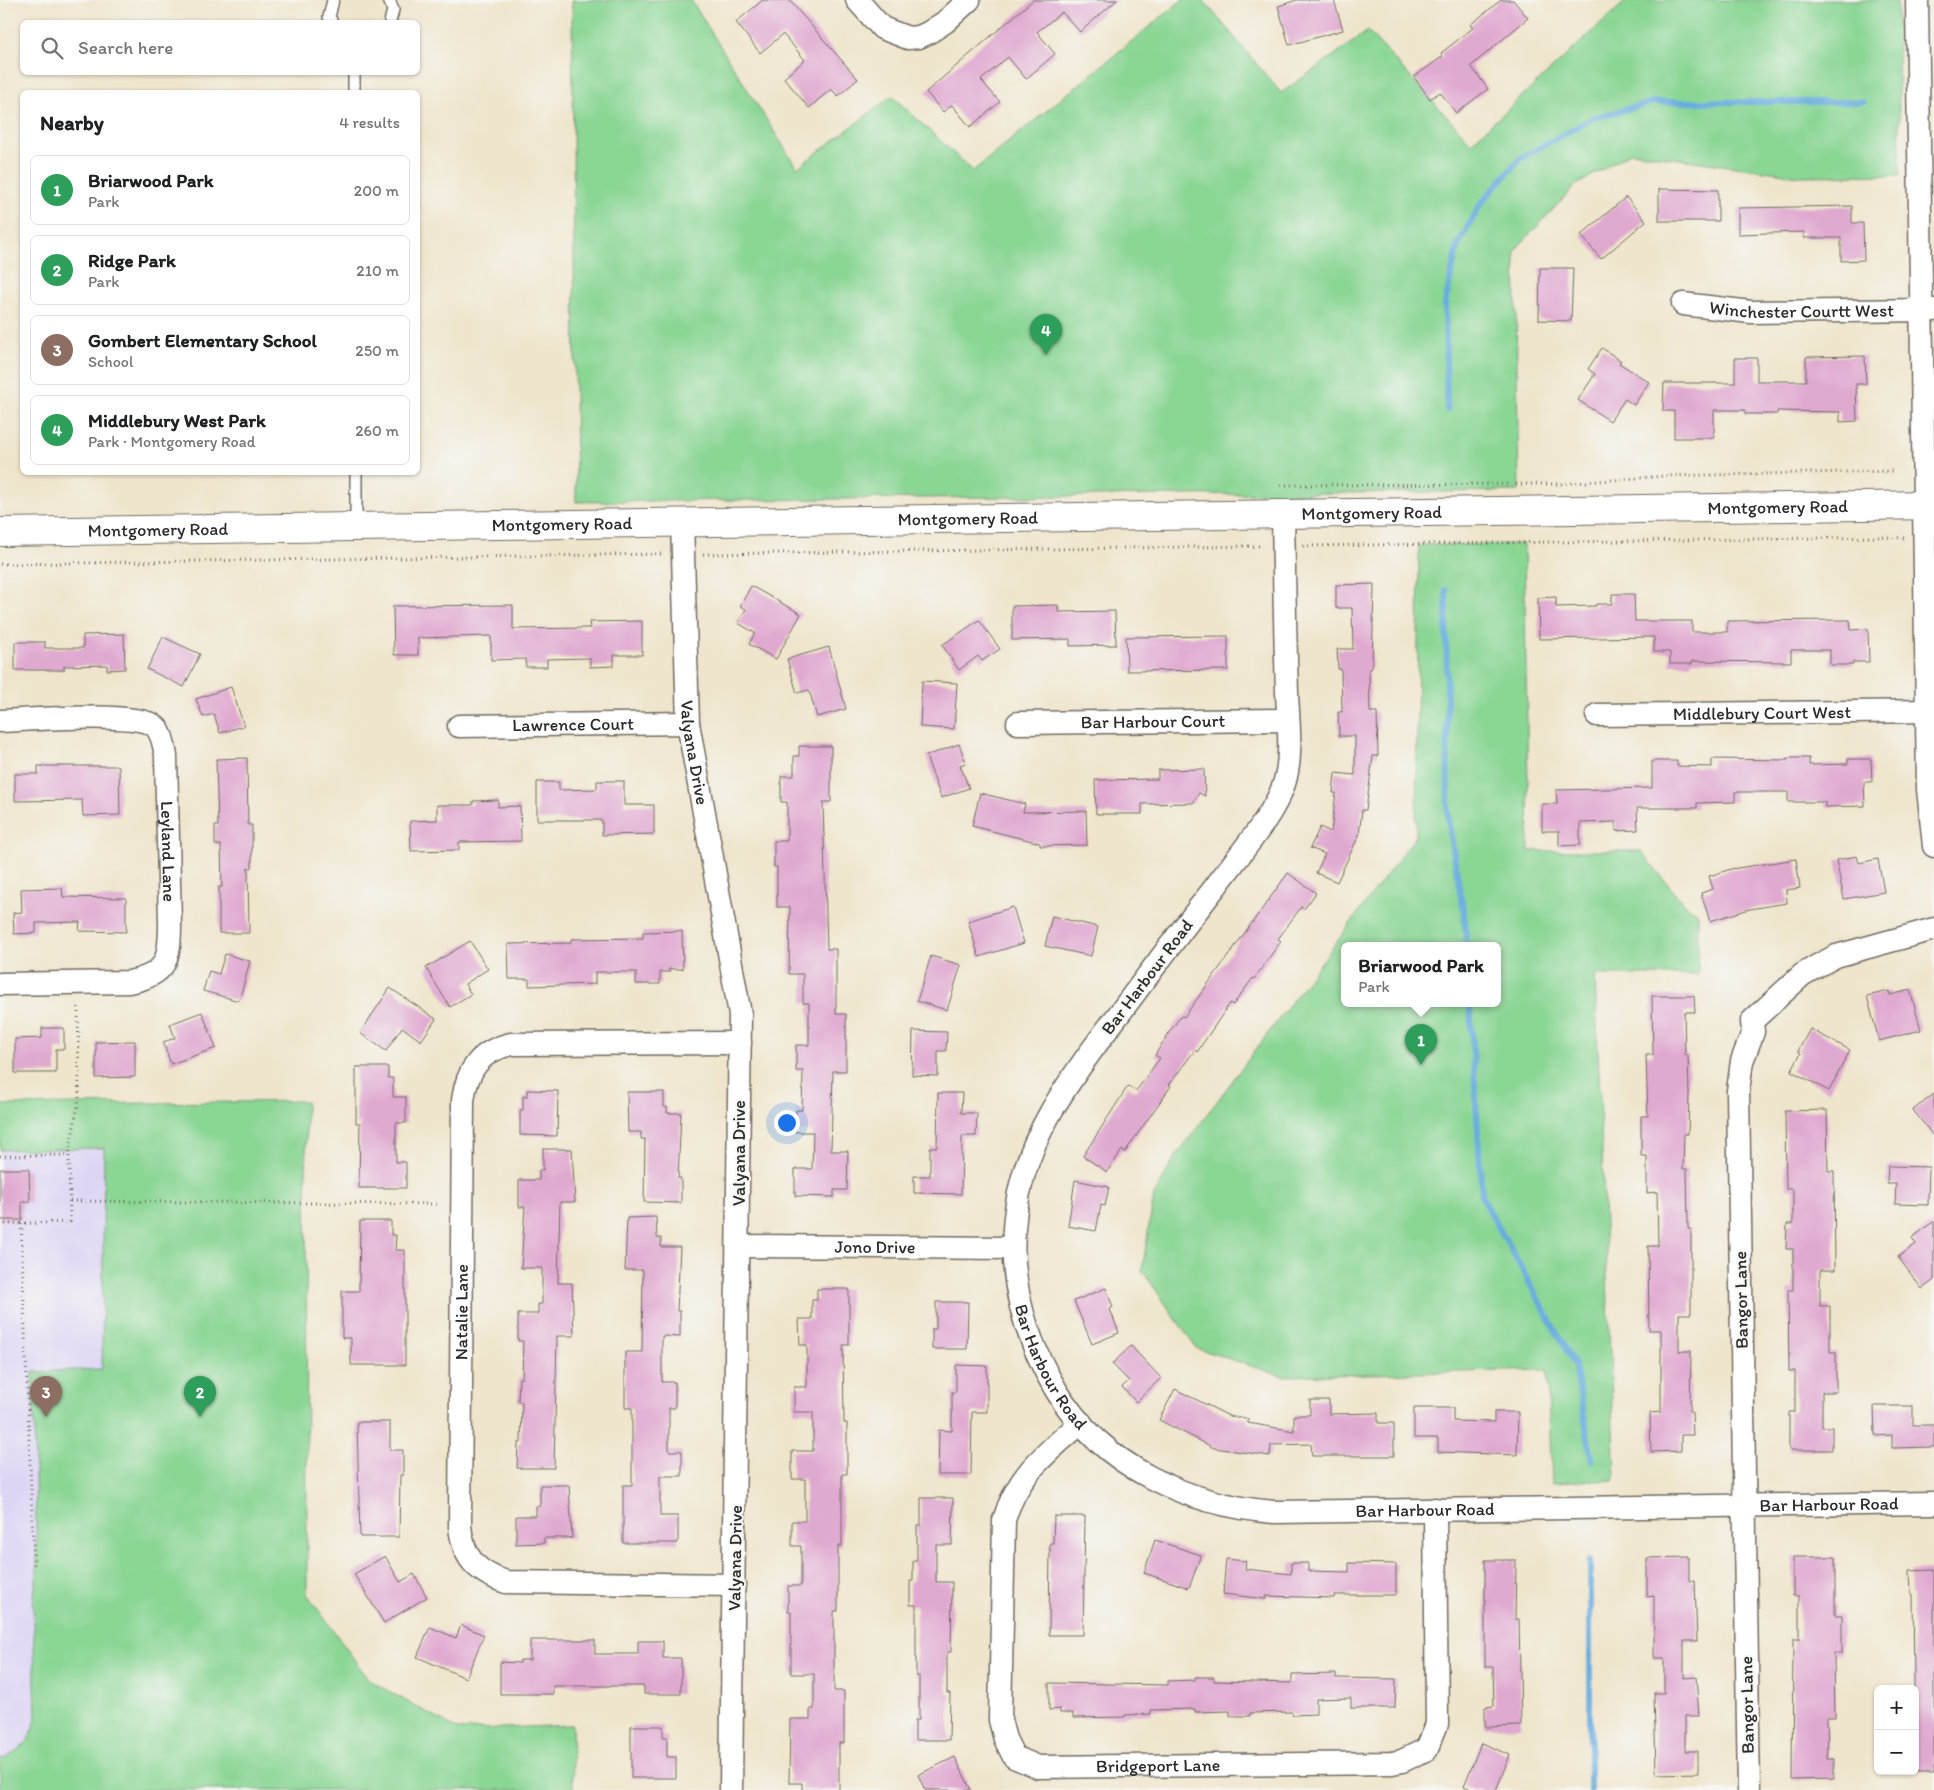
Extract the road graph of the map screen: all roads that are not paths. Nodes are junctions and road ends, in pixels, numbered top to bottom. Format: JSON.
{"nodes":[{"id":1,"x":332,"y":0,"type":"edge"},
{"id":2,"x":389,"y":0,"type":"edge"},
{"id":3,"x":857,"y":0,"type":"edge"},
{"id":4,"x":969,"y":0,"type":"edge"},
{"id":5,"x":1917,"y":0,"type":"edge"},
{"id":6,"x":331,"y":20,"type":"edge"},
{"id":7,"x":390,"y":20,"type":"edge"},
{"id":8,"x":354,"y":75,"type":"edge"},
{"id":9,"x":354,"y":90,"type":"edge"},
{"id":10,"x":1683,"y":304,"type":"dead end"},
{"id":11,"x":1927,"y":310,"type":"edge"},
{"id":12,"x":356,"y":475,"type":"edge"},
{"id":13,"x":1929,"y":505,"type":"edge"},
{"id":14,"x":1283,"y":513,"type":"junction"},
{"id":15,"x":682,"y":521,"type":"junction"},
{"id":16,"x":356,"y":527,"type":"junction"},
{"id":17,"x":0,"y":532,"type":"edge"},
{"id":18,"x":1930,"y":711,"type":"edge"},
{"id":19,"x":1597,"y":715,"type":"dead end"},
{"id":20,"x":1288,"y":720,"type":"junction"},
{"id":21,"x":0,"y":721,"type":"edge"},
{"id":22,"x":688,"y":723,"type":"junction"},
{"id":23,"x":1018,"y":723,"type":"dead end"},
{"id":24,"x":459,"y":726,"type":"dead end"},
{"id":25,"x":1934,"y":846,"type":"edge"},
{"id":26,"x":1934,"y":929,"type":"edge"},
{"id":27,"x":0,"y":984,"type":"edge"},
{"id":28,"x":740,"y":1044,"type":"junction"},
{"id":29,"x":738,"y":1246,"type":"junction"},
{"id":30,"x":1012,"y":1248,"type":"junction"},
{"id":31,"x":1081,"y":1423,"type":"junction"},
{"id":32,"x":1934,"y":1503,"type":"edge"},
{"id":33,"x":1744,"y":1506,"type":"junction"},
{"id":34,"x":1435,"y":1509,"type":"junction"},
{"id":35,"x":734,"y":1585,"type":"junction"},
{"id":36,"x":731,"y":1790,"type":"edge"},
{"id":37,"x":1749,"y":1790,"type":"edge"}],
"edges":[{"from":1,"to":6,"type":"lane"},
{"from":2,"to":7,"type":"lane"},
{"from":3,"to":4,"type":"street"},
{"from":5,"to":11,"type":"street"},
{"from":8,"to":9,"type":"lane"},
{"from":10,"to":11,"type":"street","name":"Winchester Courtt West"},
{"from":11,"to":13,"type":"street"},
{"from":12,"to":16,"type":"lane"},
{"from":13,"to":14,"type":"street","name":"Montgomery Road"},
{"from":13,"to":18,"type":"street"},
{"from":14,"to":15,"type":"street","name":"Montgomery Road"},
{"from":14,"to":20,"type":"street","name":"Bar Harbour Road"},
{"from":15,"to":16,"type":"street","name":"Montgomery Road"},
{"from":15,"to":22,"type":"street","name":"Valyana Drive"},
{"from":16,"to":17,"type":"street","name":"Montgomery Road"},
{"from":18,"to":19,"type":"street","name":"Middlebury Court West"},
{"from":18,"to":25,"type":"street"},
{"from":20,"to":23,"type":"street","name":"Bar Harbour Court"},
{"from":20,"to":30,"type":"street","name":"Bar Harbour Road"},
{"from":21,"to":27,"type":"street","name":"Leyland Lane"},
{"from":22,"to":24,"type":"street","name":"Lawrence Court"},
{"from":22,"to":28,"type":"street","name":"Valyana Drive"},
{"from":26,"to":33,"type":"street","name":"Bangor Lane"},
{"from":28,"to":29,"type":"street","name":"Valyana Drive"},
{"from":28,"to":35,"type":"street","name":"Natalie Lane"},
{"from":29,"to":30,"type":"street","name":"Jono Drive"},
{"from":29,"to":35,"type":"street","name":"Valyana Drive"},
{"from":30,"to":31,"type":"street","name":"Bar Harbour Road"},
{"from":31,"to":34,"type":"street","name":"Bar Harbour Road"},
{"from":31,"to":34,"type":"street","name":"Bridgeport Lane"},
{"from":32,"to":33,"type":"street","name":"Bar Harbour Road"},
{"from":33,"to":34,"type":"street","name":"Bar Harbour Road"},
{"from":33,"to":37,"type":"street","name":"Bangor Lane"},
{"from":35,"to":36,"type":"street","name":"Valyana Drive"}]}
